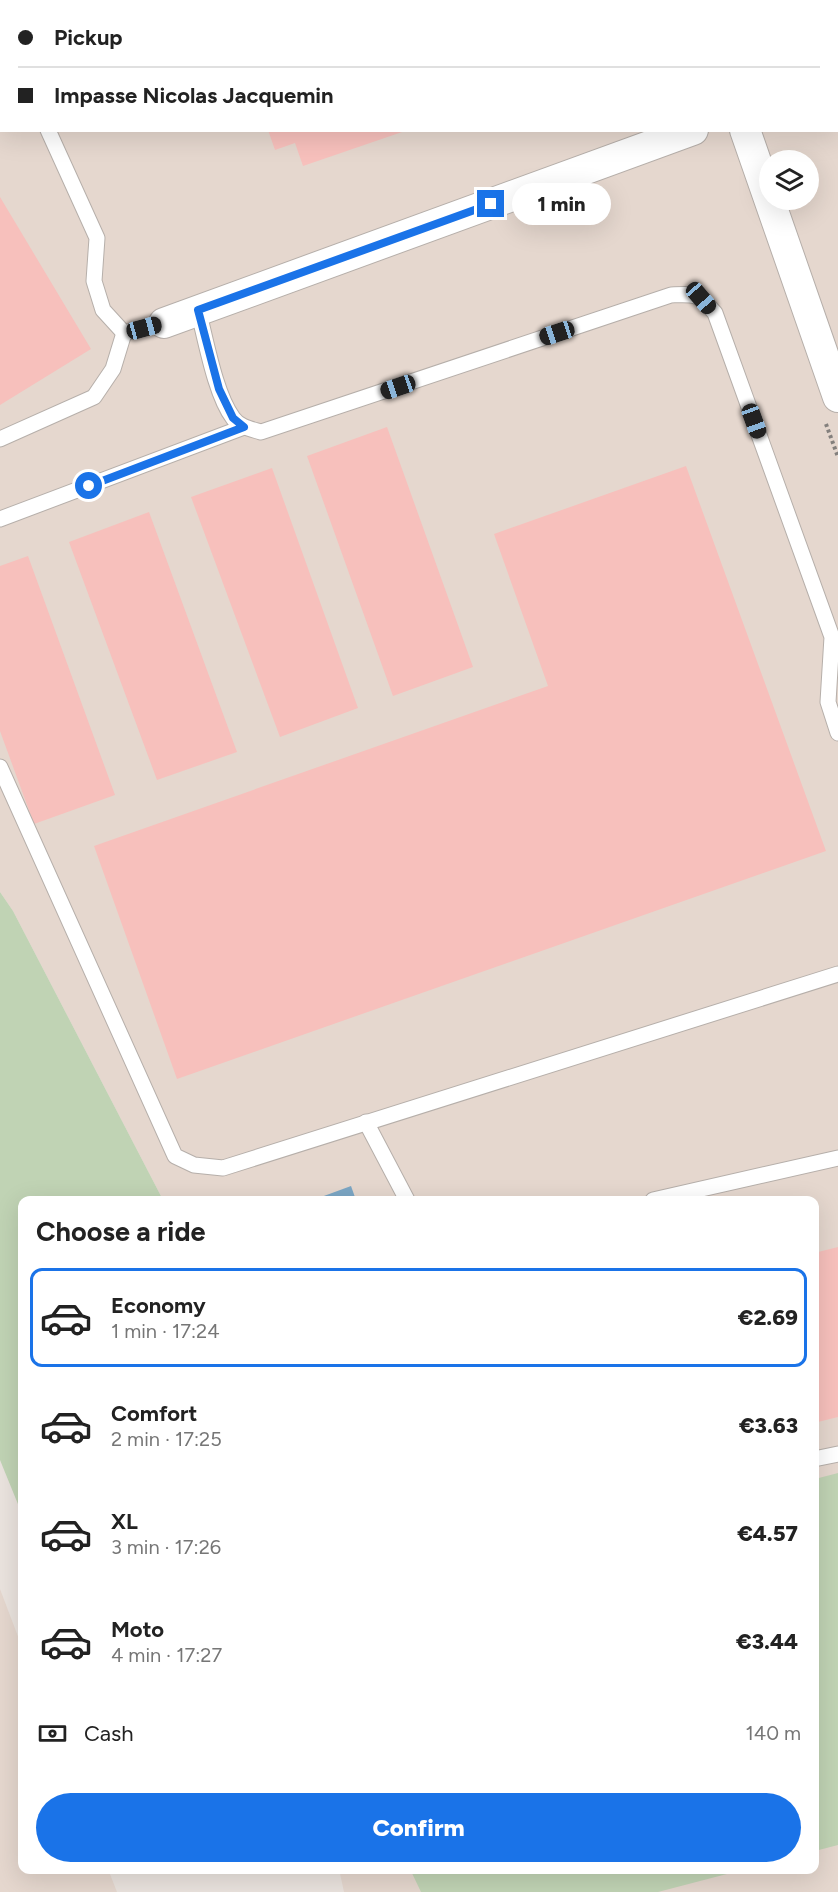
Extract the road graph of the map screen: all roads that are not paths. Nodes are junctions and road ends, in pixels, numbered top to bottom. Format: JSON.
{"nodes":[{"id":1,"x":49,"y":132,"type":"edge"},
{"id":2,"x":688,"y":132,"type":"edge"},
{"id":3,"x":746,"y":132,"type":"edge"},
{"id":4,"x":198,"y":310,"type":"junction"},
{"id":5,"x":164,"y":323,"type":"joint"},
{"id":6,"x":124,"y":333,"type":"junction"},
{"id":7,"x":838,"y":397,"type":"edge"},
{"id":8,"x":244,"y":427,"type":"junction"},
{"id":9,"x":0,"y":439,"type":"edge"},
{"id":10,"x":0,"y":519,"type":"edge"},
{"id":11,"x":838,"y":733,"type":"edge"},
{"id":12,"x":0,"y":767,"type":"edge"},
{"id":13,"x":838,"y":974,"type":"edge"},
{"id":14,"x":366,"y":1122,"type":"junction"},
{"id":15,"x":838,"y":1158,"type":"edge"},
{"id":16,"x":405,"y":1196,"type":"edge"},
{"id":17,"x":671,"y":1196,"type":"edge"},
{"id":18,"x":838,"y":1454,"type":"edge"},
{"id":19,"x":819,"y":1458,"type":"edge"}],
"edges":[{"from":1,"to":6,"type":"lane"},
{"from":2,"to":4,"type":"street"},
{"from":3,"to":7,"type":"street"},
{"from":4,"to":5,"type":"street"},
{"from":4,"to":8,"type":"lane"},
{"from":5,"to":6,"type":"lane"},
{"from":6,"to":9,"type":"lane"},
{"from":8,"to":10,"type":"lane"},
{"from":8,"to":11,"type":"lane"},
{"from":12,"to":14,"type":"lane"},
{"from":13,"to":14,"type":"lane"},
{"from":14,"to":16,"type":"lane"},
{"from":15,"to":17,"type":"lane"},
{"from":18,"to":19,"type":"lane"}]}
